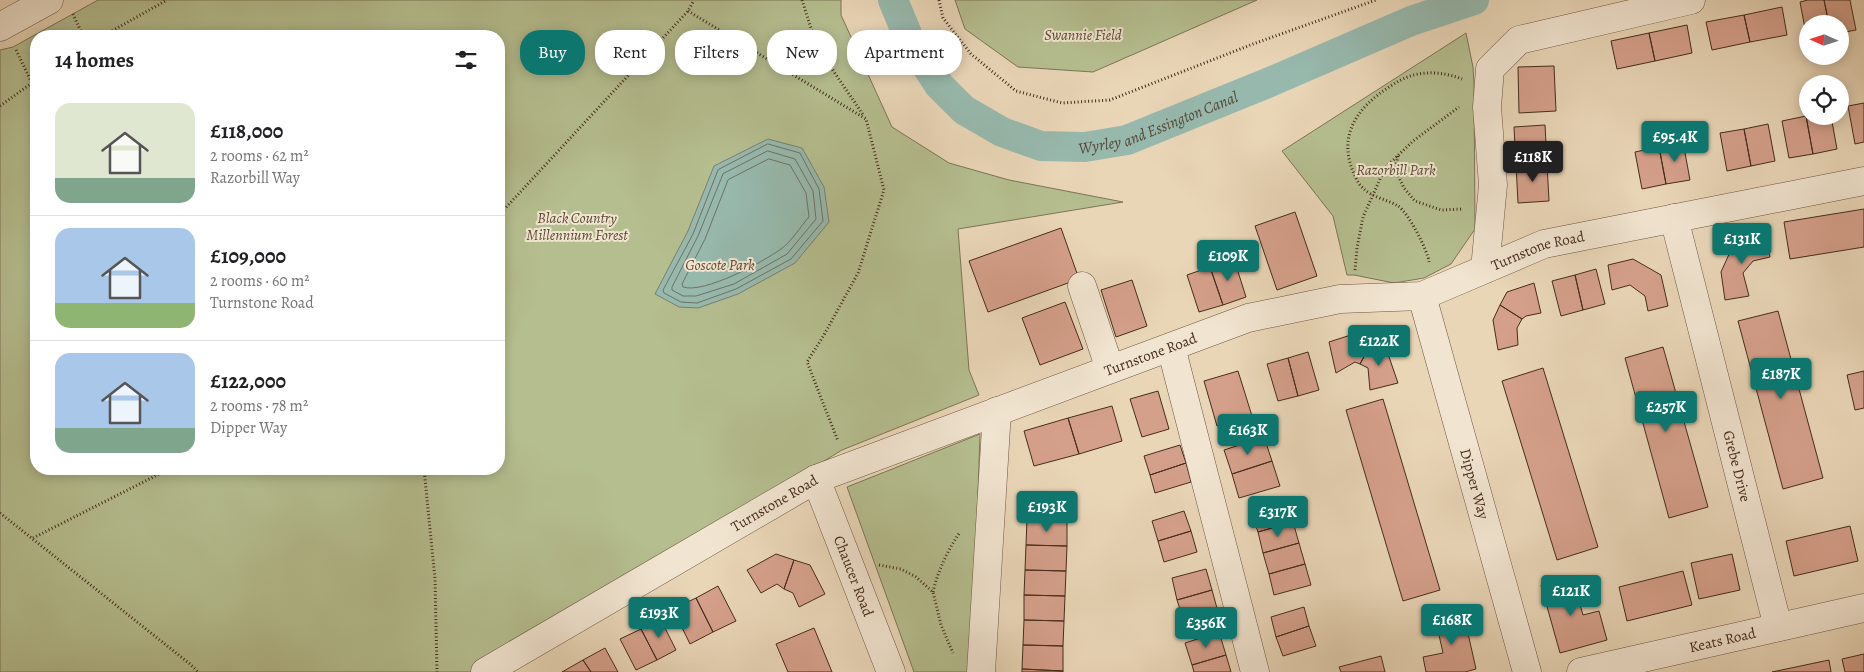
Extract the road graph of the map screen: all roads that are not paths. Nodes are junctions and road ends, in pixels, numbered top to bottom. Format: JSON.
{"nodes":[{"id":1,"x":1691,"y":0,"type":"edge"},
{"id":2,"x":60,"y":4,"type":"edge"},
{"id":3,"x":1,"y":24,"type":"edge"},
{"id":4,"x":1864,"y":180,"type":"edge"},
{"id":5,"x":1674,"y":218,"type":"junction"},
{"id":6,"x":1486,"y":269,"type":"junction"},
{"id":7,"x":1082,"y":286,"type":"dead end"},
{"id":8,"x":1422,"y":296,"type":"junction"},
{"id":9,"x":1171,"y":347,"type":"junction"},
{"id":10,"x":1110,"y":369,"type":"junction"},
{"id":11,"x":997,"y":412,"type":"junction"},
{"id":12,"x":816,"y":479,"type":"junction"},
{"id":13,"x":1864,"y":608,"type":"edge"},
{"id":14,"x":1778,"y":627,"type":"junction"},
{"id":15,"x":970,"y":666,"type":"edge"},
{"id":16,"x":485,"y":672,"type":"edge"},
{"id":17,"x":891,"y":672,"type":"edge"},
{"id":18,"x":1255,"y":672,"type":"edge"},
{"id":19,"x":1527,"y":672,"type":"edge"},
{"id":20,"x":1581,"y":672,"type":"edge"}],
"edges":[{"from":1,"to":6,"type":"street"},
{"from":2,"to":3,"type":"street"},
{"from":4,"to":5,"type":"street","name":"Turnstone Road"},
{"from":5,"to":6,"type":"street","name":"Turnstone Road"},
{"from":5,"to":14,"type":"street","name":"Grebe Drive"},
{"from":6,"to":8,"type":"street","name":"Turnstone Road"},
{"from":7,"to":10,"type":"street"},
{"from":8,"to":9,"type":"street","name":"Turnstone Road"},
{"from":8,"to":19,"type":"street","name":"Dipper Way"},
{"from":9,"to":10,"type":"street","name":"Turnstone Road"},
{"from":9,"to":18,"type":"street"},
{"from":10,"to":11,"type":"street","name":"Turnstone Road"},
{"from":11,"to":12,"type":"street","name":"Turnstone Road"},
{"from":11,"to":15,"type":"street"},
{"from":12,"to":16,"type":"street","name":"Turnstone Road"},
{"from":12,"to":17,"type":"street","name":"Chaucer Road"},
{"from":13,"to":14,"type":"street","name":"Keats Road"},
{"from":14,"to":20,"type":"street","name":"Keats Road"}]}
